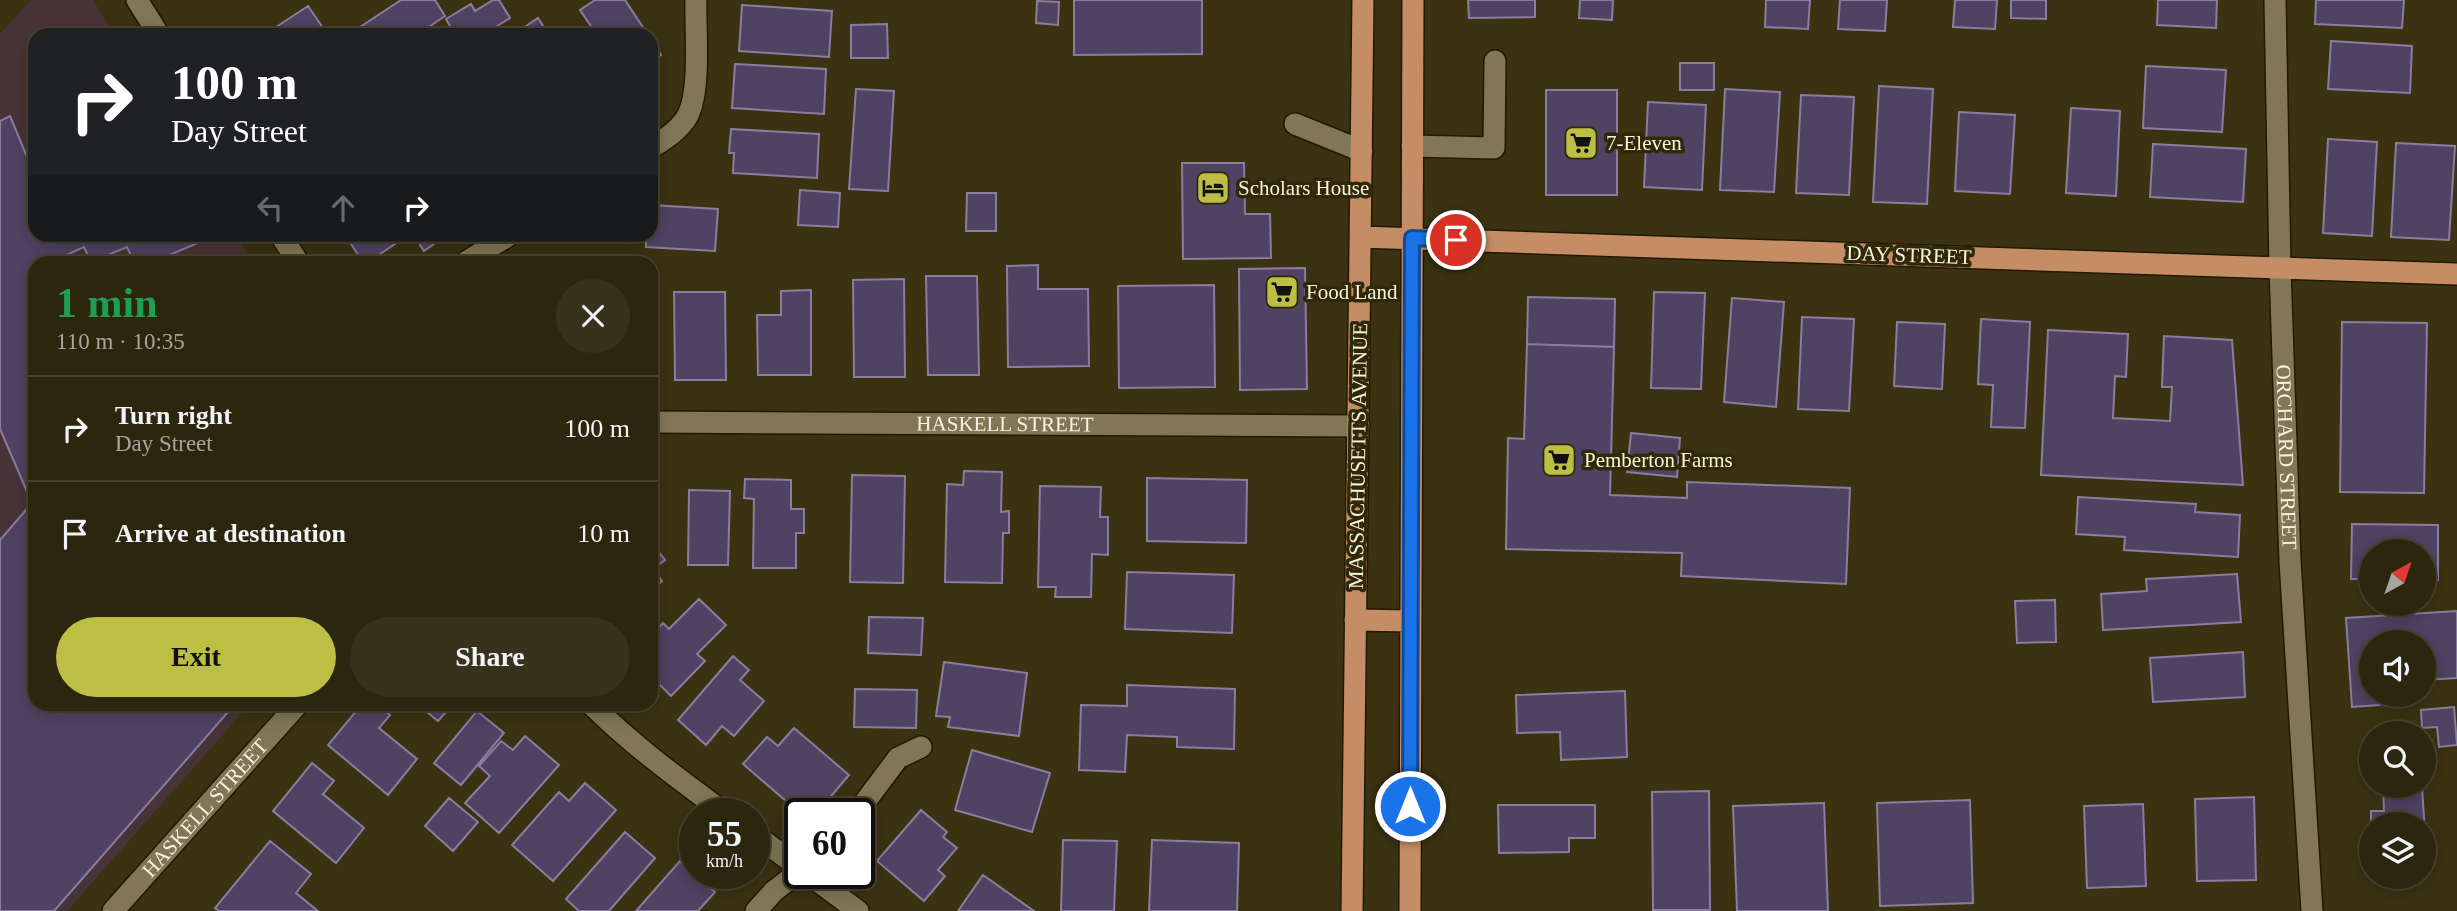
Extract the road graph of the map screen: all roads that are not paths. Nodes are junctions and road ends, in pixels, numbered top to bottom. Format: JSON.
{"nodes":[{"id":1,"x":137,"y":0,"type":"edge"},
{"id":2,"x":695,"y":0,"type":"edge"},
{"id":3,"x":1363,"y":0,"type":"edge"},
{"id":4,"x":1413,"y":0,"type":"edge"},
{"id":5,"x":2275,"y":0,"type":"edge"},
{"id":6,"x":155,"y":28,"type":"edge"},
{"id":7,"x":1495,"y":61,"type":"dead end"},
{"id":8,"x":1295,"y":124,"type":"dead end"},
{"id":9,"x":658,"y":144,"type":"edge"},
{"id":10,"x":1412,"y":146,"type":"junction"},
{"id":11,"x":1362,"y":151,"type":"junction"},
{"id":12,"x":1360,"y":237,"type":"junction"},
{"id":13,"x":1412,"y":238,"type":"junction"},
{"id":14,"x":498,"y":242,"type":"edge"},
{"id":15,"x":476,"y":256,"type":"edge"},
{"id":16,"x":2280,"y":268,"type":"junction"},
{"id":17,"x":2457,"y":274,"type":"edge"},
{"id":18,"x":658,"y":422,"type":"edge"},
{"id":19,"x":1359,"y":426,"type":"junction"},
{"id":20,"x":1355,"y":620,"type":"junction"},
{"id":21,"x":1411,"y":621,"type":"junction"},
{"id":22,"x":292,"y":711,"type":"edge"},
{"id":23,"x":598,"y":711,"type":"edge"},
{"id":24,"x":921,"y":747,"type":"dead end"},
{"id":25,"x":705,"y":798,"type":"edge"},
{"id":26,"x":868,"y":798,"type":"edge"},
{"id":27,"x":770,"y":846,"type":"edge"},
{"id":28,"x":784,"y":857,"type":"edge"},
{"id":29,"x":784,"y":883,"type":"edge"},
{"id":30,"x":828,"y":889,"type":"edge"},
{"id":31,"x":113,"y":911,"type":"edge"},
{"id":32,"x":756,"y":911,"type":"edge"},
{"id":33,"x":858,"y":911,"type":"edge"},
{"id":34,"x":1352,"y":911,"type":"edge"},
{"id":35,"x":1410,"y":911,"type":"edge"},
{"id":36,"x":2312,"y":911,"type":"edge"}],
"edges":[{"from":1,"to":6,"type":"street"},
{"from":2,"to":9,"type":"street"},
{"from":3,"to":11,"type":"main road","name":"MASSACHUSETTS AVENUE"},
{"from":4,"to":10,"type":"main road"},
{"from":5,"to":16,"type":"street","name":"ORCHARD STREET"},
{"from":7,"to":10,"type":"street"},
{"from":8,"to":11,"type":"street"},
{"from":10,"to":13,"type":"main road"},
{"from":11,"to":12,"type":"main road","name":"MASSACHUSETTS AVENUE"},
{"from":12,"to":13,"type":"main road","name":"DAY STREET"},
{"from":12,"to":19,"type":"main road","name":"MASSACHUSETTS AVENUE"},
{"from":13,"to":16,"type":"main road","name":"DAY STREET"},
{"from":13,"to":21,"type":"main road"},
{"from":14,"to":15,"type":"street"},
{"from":16,"to":17,"type":"main road","name":"DAY STREET"},
{"from":16,"to":36,"type":"street","name":"ORCHARD STREET"},
{"from":18,"to":19,"type":"street","name":"HASKELL STREET"},
{"from":19,"to":20,"type":"main road","name":"MASSACHUSETTS AVENUE"},
{"from":20,"to":21,"type":"main road"},
{"from":20,"to":34,"type":"main road","name":"MASSACHUSETTS AVENUE"},
{"from":21,"to":35,"type":"main road"},
{"from":22,"to":31,"type":"street","name":"HASKELL STREET"},
{"from":23,"to":25,"type":"street"},
{"from":24,"to":26,"type":"street"},
{"from":27,"to":28,"type":"street"},
{"from":29,"to":32,"type":"street"},
{"from":30,"to":33,"type":"street"}]}
